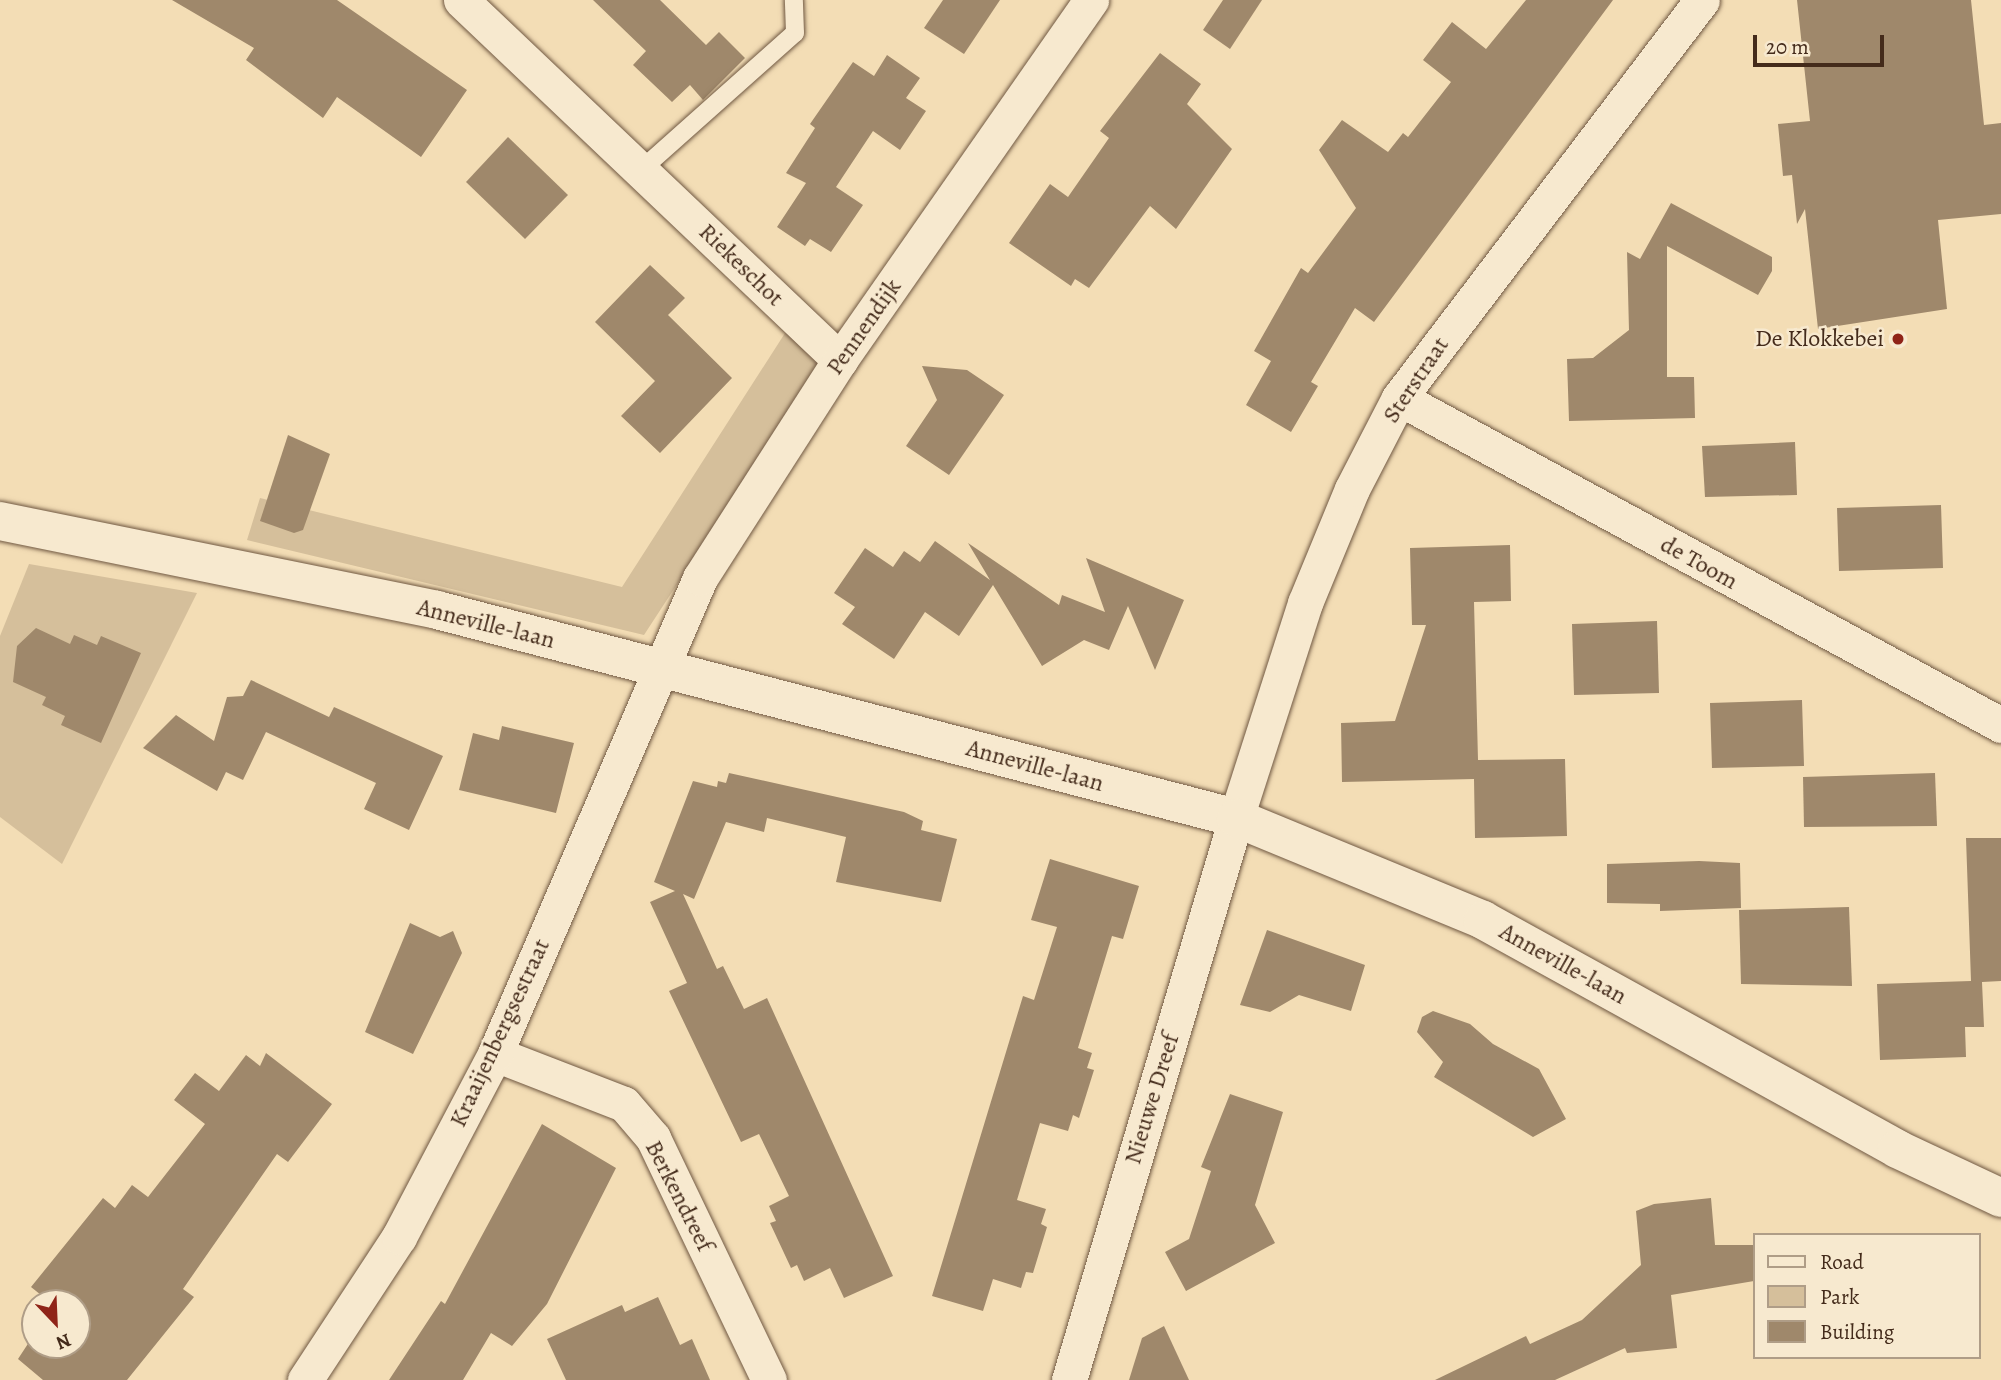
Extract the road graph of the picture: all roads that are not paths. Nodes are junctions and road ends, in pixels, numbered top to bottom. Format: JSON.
{"nodes":[{"id":1,"x":794,"y":0,"type":"edge"},
{"id":2,"x":1091,"y":0,"type":"edge"},
{"id":3,"x":1702,"y":0,"type":"edge"},
{"id":4,"x":465,"y":1,"type":"edge"},
{"id":5,"x":641,"y":170,"type":"junction"},
{"id":6,"x":840,"y":360,"type":"junction"},
{"id":7,"x":1399,"y":398,"type":"junction"},
{"id":8,"x":0,"y":521,"type":"edge"},
{"id":9,"x":659,"y":667,"type":"junction"},
{"id":10,"x":2001,"y":725,"type":"edge"},
{"id":11,"x":1236,"y":818,"type":"junction"},
{"id":12,"x":495,"y":1054,"type":"junction"},
{"id":13,"x":2001,"y":1198,"type":"edge"},
{"id":14,"x":305,"y":1380,"type":"edge"},
{"id":15,"x":769,"y":1380,"type":"edge"},
{"id":16,"x":1069,"y":1380,"type":"edge"}],
"edges":[{"from":1,"to":5,"type":"lane"},
{"from":2,"to":6,"type":"street","name":"Pennendijk"},
{"from":3,"to":7,"type":"street","name":"Sterstraat"},
{"from":4,"to":5,"type":"street","name":"Riekeschot"},
{"from":5,"to":6,"type":"street","name":"Riekeschot"},
{"from":6,"to":9,"type":"street","name":"Pennendijk"},
{"from":7,"to":10,"type":"street","name":"de Toom"},
{"from":7,"to":11,"type":"street","name":"Sterstraat"},
{"from":8,"to":9,"type":"street","name":"Anneville-laan"},
{"from":9,"to":11,"type":"street","name":"Anneville-laan"},
{"from":9,"to":12,"type":"street","name":"Kraaijenbergsestraat"},
{"from":11,"to":13,"type":"street","name":"Anneville-laan"},
{"from":11,"to":16,"type":"street","name":"Nieuwe Dreef"},
{"from":12,"to":14,"type":"street","name":"Kraaijenbergsestraat"},
{"from":12,"to":15,"type":"street","name":"Berkendreef"}]}
